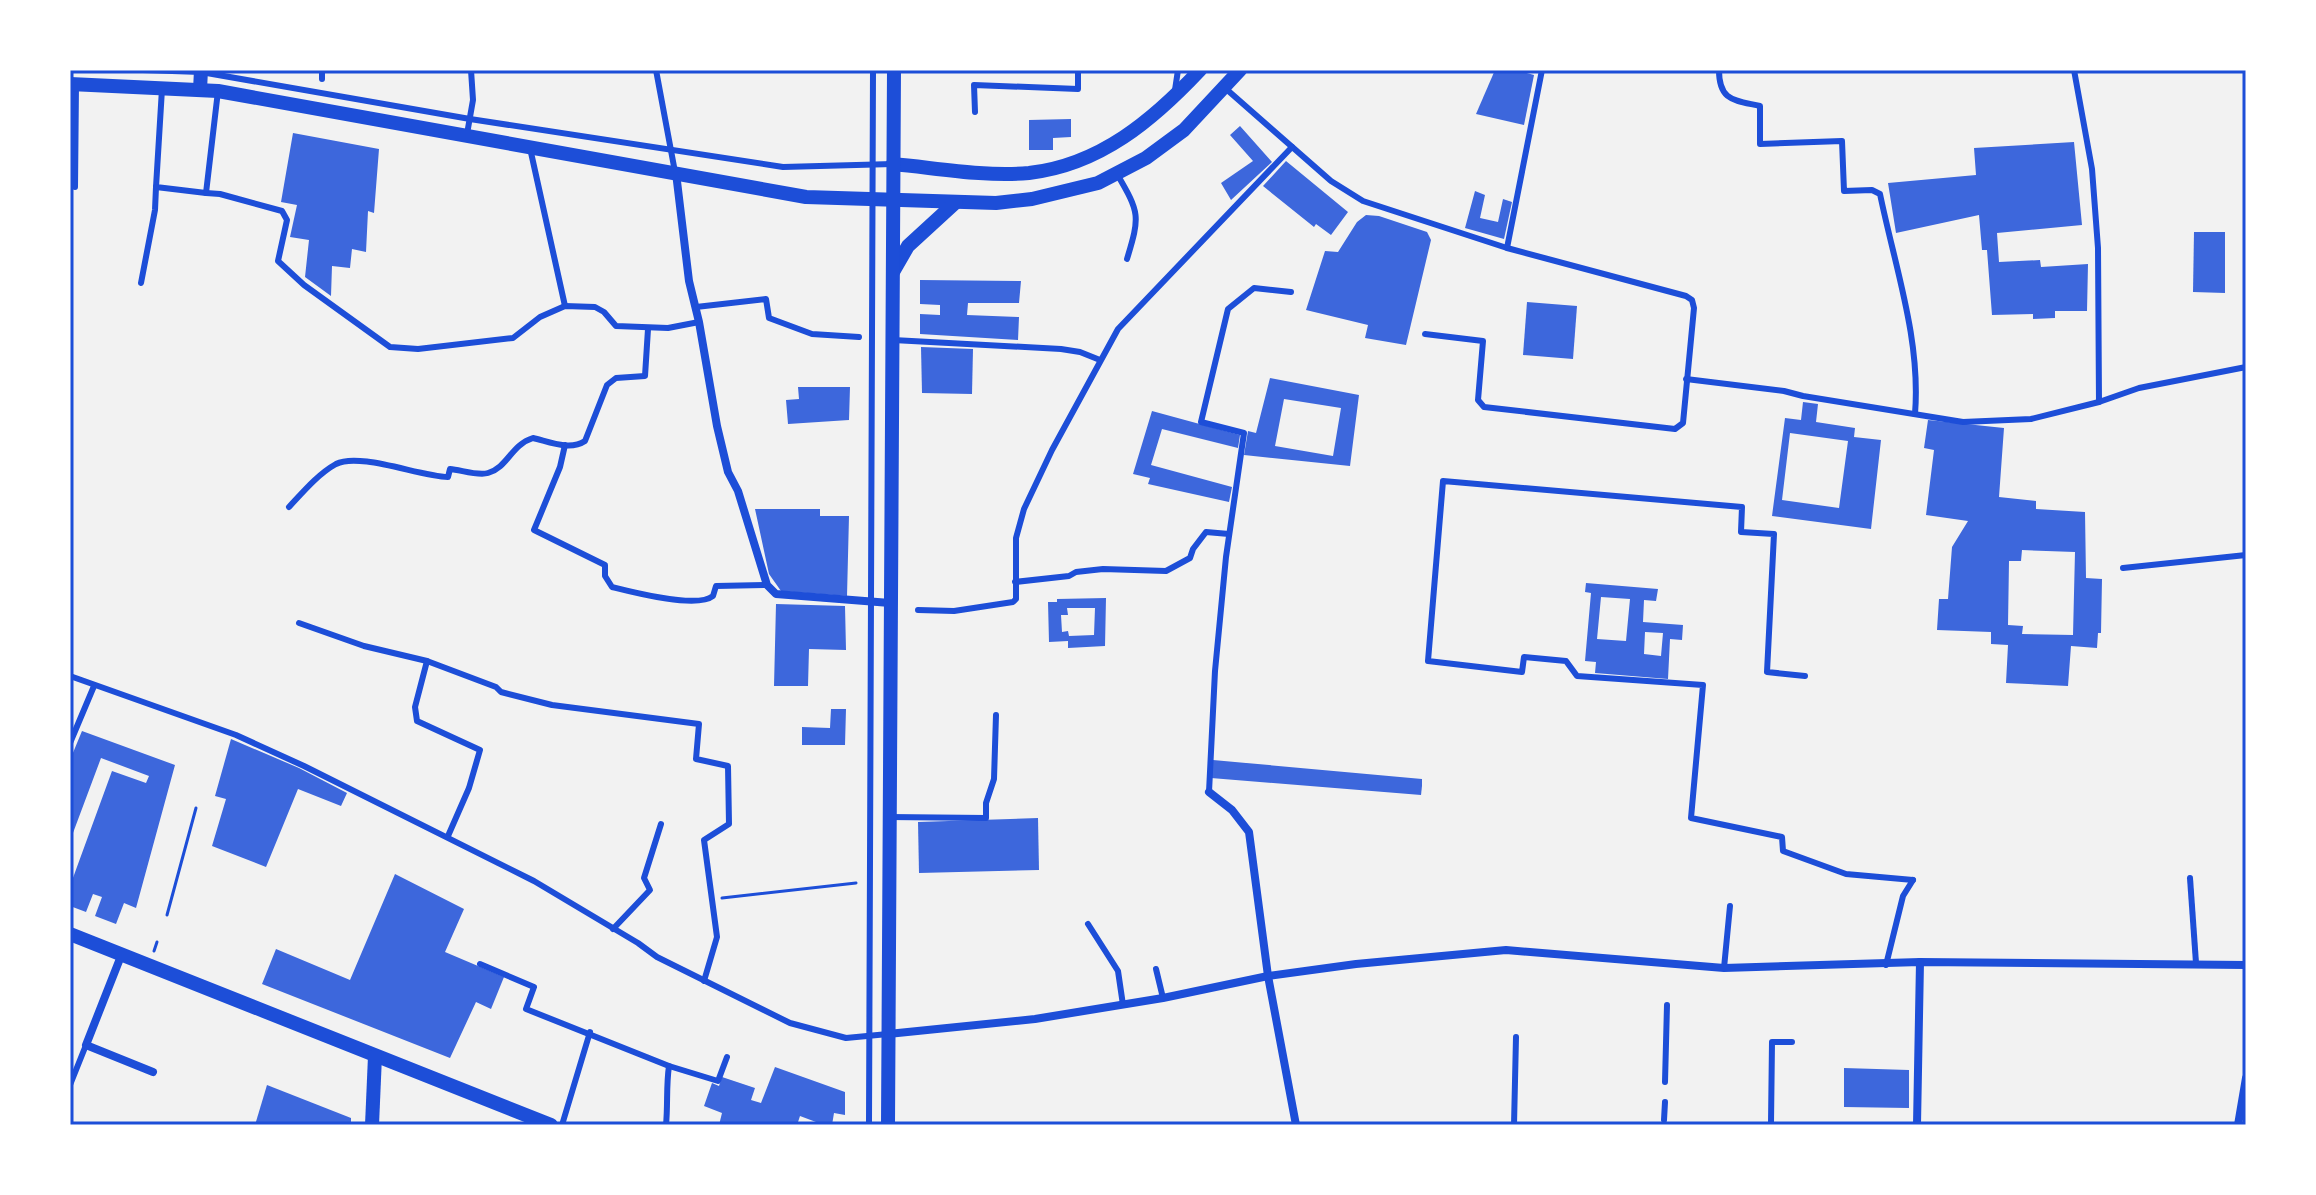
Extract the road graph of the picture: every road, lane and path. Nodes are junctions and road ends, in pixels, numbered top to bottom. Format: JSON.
{"nodes":[{"id":1,"x":143,"y":70,"type":"edge"},
{"id":2,"x":322,"y":70,"type":"edge"},
{"id":3,"x":471,"y":70,"type":"edge"},
{"id":4,"x":656,"y":70,"type":"edge"},
{"id":5,"x":873,"y":70,"type":"edge"},
{"id":6,"x":894,"y":70,"type":"edge"},
{"id":7,"x":1078,"y":70,"type":"edge"},
{"id":8,"x":1178,"y":70,"type":"edge"},
{"id":9,"x":1200,"y":70,"type":"edge"},
{"id":10,"x":1542,"y":70,"type":"edge"},
{"id":11,"x":1719,"y":70,"type":"edge"},
{"id":12,"x":2074,"y":70,"type":"edge"},
{"id":13,"x":201,"y":71,"type":"edge"},
{"id":14,"x":1237,"y":71,"type":"edge"},
{"id":15,"x":322,"y":79,"type":"dead end"},
{"id":16,"x":73,"y":84,"type":"edge"},
{"id":17,"x":162,"y":87,"type":"junction"},
{"id":18,"x":1225,"y":88,"type":"junction"},
{"id":19,"x":200,"y":90,"type":"junction"},
{"id":20,"x":218,"y":91,"type":"junction"},
{"id":21,"x":1173,"y":99,"type":"junction"},
{"id":22,"x":975,"y":112,"type":"dead end"},
{"id":23,"x":470,"y":119,"type":"junction"},
{"id":24,"x":467,"y":137,"type":"junction"},
{"id":25,"x":1292,"y":147,"type":"junction"},
{"id":26,"x":530,"y":148,"type":"junction"},
{"id":27,"x":670,"y":151,"type":"junction"},
{"id":28,"x":872,"y":164,"type":"junction"},
{"id":29,"x":893,"y":164,"type":"junction"},
{"id":30,"x":675,"y":172,"type":"junction"},
{"id":31,"x":1027,"y":173,"type":"junction"},
{"id":32,"x":1117,"y":173,"type":"junction"},
{"id":33,"x":75,"y":187,"type":"dead end"},
{"id":34,"x":156,"y":187,"type":"junction"},
{"id":35,"x":206,"y":193,"type":"junction"},
{"id":36,"x":871,"y":198,"type":"junction"},
{"id":37,"x":892,"y":199,"type":"junction"},
{"id":38,"x":1032,"y":199,"type":"junction"},
{"id":39,"x":956,"y":202,"type":"junction"},
{"id":40,"x":1507,"y":248,"type":"junction"},
{"id":41,"x":1127,"y":259,"type":"dead end"},
{"id":42,"x":893,"y":273,"type":"junction"},
{"id":43,"x":141,"y":283,"type":"dead end"},
{"id":44,"x":1291,"y":292,"type":"dead end"},
{"id":45,"x":565,"y":306,"type":"junction"},
{"id":46,"x":696,"y":307,"type":"junction"},
{"id":47,"x":699,"y":322,"type":"junction"},
{"id":48,"x":648,"y":329,"type":"junction"},
{"id":49,"x":1425,"y":334,"type":"dead end"},
{"id":50,"x":859,"y":337,"type":"dead end"},
{"id":51,"x":893,"y":340,"type":"junction"},
{"id":52,"x":1100,"y":360,"type":"junction"},
{"id":53,"x":2246,"y":367,"type":"edge"},
{"id":54,"x":1686,"y":379,"type":"junction"},
{"id":55,"x":2099,"y":402,"type":"junction"},
{"id":56,"x":1915,"y":414,"type":"junction"},
{"id":57,"x":565,"y":445,"type":"junction"},
{"id":58,"x":289,"y":507,"type":"dead end"},
{"id":59,"x":1229,"y":534,"type":"junction"},
{"id":60,"x":2246,"y":555,"type":"edge"},
{"id":61,"x":2123,"y":568,"type":"dead end"},
{"id":62,"x":1015,"y":582,"type":"junction"},
{"id":63,"x":767,"y":585,"type":"junction"},
{"id":64,"x":870,"y":601,"type":"junction"},
{"id":65,"x":890,"y":603,"type":"junction"},
{"id":66,"x":918,"y":610,"type":"dead end"},
{"id":67,"x":299,"y":623,"type":"dead end"},
{"id":68,"x":427,"y":661,"type":"junction"},
{"id":69,"x":70,"y":676,"type":"edge"},
{"id":70,"x":1805,"y":676,"type":"dead end"},
{"id":71,"x":94,"y":686,"type":"junction"},
{"id":72,"x":996,"y":715,"type":"dead end"},
{"id":73,"x":70,"y":743,"type":"edge"},
{"id":74,"x":1209,"y":792,"type":"joint"},
{"id":75,"x":196,"y":808,"type":"dead end"},
{"id":76,"x":888,"y":817,"type":"junction"},
{"id":77,"x":661,"y":824,"type":"dead end"},
{"id":78,"x":448,"y":836,"type":"junction"},
{"id":79,"x":2190,"y":878,"type":"dead end"},
{"id":80,"x":856,"y":883,"type":"dead end"},
{"id":81,"x":711,"y":899,"type":"junction"},
{"id":82,"x":1730,"y":906,"type":"dead end"},
{"id":83,"x":167,"y":915,"type":"dead end"},
{"id":84,"x":1088,"y":924,"type":"dead end"},
{"id":85,"x":613,"y":929,"type":"junction"},
{"id":86,"x":70,"y":934,"type":"edge"},
{"id":87,"x":121,"y":956,"type":"junction"},
{"id":88,"x":1920,"y":962,"type":"junction"},
{"id":89,"x":2196,"y":963,"type":"junction"},
{"id":90,"x":480,"y":964,"type":"dead end"},
{"id":91,"x":1886,"y":965,"type":"junction"},
{"id":92,"x":2246,"y":965,"type":"edge"},
{"id":93,"x":1724,"y":968,"type":"junction"},
{"id":94,"x":1156,"y":969,"type":"dead end"},
{"id":95,"x":1268,"y":976,"type":"junction"},
{"id":96,"x":704,"y":981,"type":"junction"},
{"id":97,"x":1163,"y":998,"type":"junction"},
{"id":98,"x":1123,"y":1005,"type":"junction"},
{"id":99,"x":1667,"y":1005,"type":"dead end"},
{"id":100,"x":590,"y":1032,"type":"junction"},
{"id":101,"x":888,"y":1034,"type":"junction"},
{"id":102,"x":868,"y":1035,"type":"junction"},
{"id":103,"x":1516,"y":1037,"type":"dead end"},
{"id":104,"x":1792,"y":1042,"type":"dead end"},
{"id":105,"x":86,"y":1045,"type":"junction"},
{"id":106,"x":375,"y":1056,"type":"junction"},
{"id":107,"x":727,"y":1057,"type":"dead end"},
{"id":108,"x":669,"y":1066,"type":"junction"},
{"id":109,"x":153,"y":1072,"type":"dead end"},
{"id":110,"x":2246,"y":1078,"type":"edge"},
{"id":111,"x":1665,"y":1082,"type":"dead end"},
{"id":112,"x":70,"y":1085,"type":"edge"},
{"id":113,"x":1665,"y":1102,"type":"dead end"},
{"id":114,"x":1664,"y":1120,"type":"dead end"},
{"id":115,"x":1771,"y":1123,"type":"dead end"},
{"id":116,"x":372,"y":1125,"type":"edge"},
{"id":117,"x":551,"y":1125,"type":"edge"},
{"id":118,"x":562,"y":1125,"type":"edge"},
{"id":119,"x":666,"y":1125,"type":"edge"},
{"id":120,"x":869,"y":1125,"type":"edge"},
{"id":121,"x":888,"y":1125,"type":"edge"},
{"id":122,"x":1296,"y":1125,"type":"edge"},
{"id":123,"x":1514,"y":1125,"type":"edge"},
{"id":124,"x":1917,"y":1125,"type":"edge"},
{"id":125,"x":2238,"y":1125,"type":"edge"}],
"edges":[{"from":1,"to":13,"type":"lane"},
{"from":2,"to":15,"type":"lane"},
{"from":3,"to":23,"type":"lane"},
{"from":4,"to":27,"type":"lane"},
{"from":5,"to":28,"type":"lane"},
{"from":6,"to":29,"type":"street"},
{"from":7,"to":22,"type":"lane"},
{"from":8,"to":21,"type":"lane"},
{"from":9,"to":21,"type":"street"},
{"from":10,"to":40,"type":"lane"},
{"from":11,"to":56,"type":"lane"},
{"from":12,"to":55,"type":"lane"},
{"from":13,"to":19,"type":"street"},
{"from":13,"to":23,"type":"lane"},
{"from":14,"to":18,"type":"street"},
{"from":16,"to":17,"type":"street"},
{"from":16,"to":33,"type":"lane"},
{"from":17,"to":19,"type":"street"},
{"from":17,"to":34,"type":"lane"},
{"from":18,"to":25,"type":"lane"},
{"from":18,"to":32,"type":"street"},
{"from":19,"to":20,"type":"street"},
{"from":20,"to":24,"type":"street"},
{"from":20,"to":35,"type":"lane"},
{"from":21,"to":31,"type":"street"},
{"from":23,"to":24,"type":"lane"},
{"from":23,"to":27,"type":"lane"},
{"from":24,"to":26,"type":"street"},
{"from":25,"to":40,"type":"lane"},
{"from":25,"to":52,"type":"lane"},
{"from":26,"to":30,"type":"street"},
{"from":26,"to":45,"type":"lane"},
{"from":27,"to":28,"type":"lane"},
{"from":27,"to":30,"type":"lane"},
{"from":28,"to":29,"type":"lane"},
{"from":28,"to":36,"type":"lane"},
{"from":29,"to":31,"type":"street"},
{"from":29,"to":37,"type":"street"},
{"from":30,"to":36,"type":"street"},
{"from":30,"to":46,"type":"street"},
{"from":31,"to":38,"type":"street"},
{"from":32,"to":38,"type":"street"},
{"from":32,"to":41,"type":"lane"},
{"from":34,"to":35,"type":"lane"},
{"from":34,"to":43,"type":"lane"},
{"from":35,"to":45,"type":"lane"},
{"from":36,"to":37,"type":"street"},
{"from":36,"to":64,"type":"lane"},
{"from":37,"to":39,"type":"street"},
{"from":37,"to":42,"type":"street"},
{"from":38,"to":39,"type":"street"},
{"from":39,"to":42,"type":"street"},
{"from":40,"to":54,"type":"lane"},
{"from":42,"to":51,"type":"street"},
{"from":44,"to":59,"type":"lane"},
{"from":45,"to":48,"type":"lane"},
{"from":46,"to":47,"type":"street"},
{"from":46,"to":50,"type":"lane"},
{"from":47,"to":48,"type":"lane"},
{"from":47,"to":63,"type":"street"},
{"from":48,"to":57,"type":"lane"},
{"from":49,"to":54,"type":"lane"},
{"from":51,"to":52,"type":"lane"},
{"from":51,"to":65,"type":"street"},
{"from":52,"to":62,"type":"lane"},
{"from":53,"to":55,"type":"lane"},
{"from":54,"to":56,"type":"lane"},
{"from":55,"to":56,"type":"lane"},
{"from":57,"to":58,"type":"lane"},
{"from":57,"to":63,"type":"lane"},
{"from":59,"to":62,"type":"lane"},
{"from":59,"to":74,"type":"lane"},
{"from":60,"to":61,"type":"lane"},
{"from":62,"to":66,"type":"lane"},
{"from":63,"to":64,"type":"street"},
{"from":64,"to":65,"type":"street"},
{"from":64,"to":102,"type":"lane"},
{"from":65,"to":76,"type":"street"},
{"from":67,"to":68,"type":"lane"},
{"from":68,"to":78,"type":"lane"},
{"from":68,"to":81,"type":"lane"},
{"from":69,"to":71,"type":"lane"},
{"from":70,"to":91,"type":"lane"},
{"from":71,"to":73,"type":"lane"},
{"from":71,"to":78,"type":"lane"},
{"from":72,"to":76,"type":"lane"},
{"from":74,"to":95,"type":"street"},
{"from":75,"to":83,"type":"path"},
{"from":76,"to":101,"type":"street"},
{"from":77,"to":85,"type":"lane"},
{"from":78,"to":85,"type":"lane"},
{"from":79,"to":89,"type":"lane"},
{"from":80,"to":81,"type":"path"},
{"from":81,"to":96,"type":"lane"},
{"from":82,"to":93,"type":"lane"},
{"from":84,"to":98,"type":"lane"},
{"from":85,"to":96,"type":"lane"},
{"from":86,"to":87,"type":"street"},
{"from":87,"to":105,"type":"street"},
{"from":87,"to":106,"type":"street"},
{"from":88,"to":89,"type":"street"},
{"from":88,"to":91,"type":"street"},
{"from":88,"to":124,"type":"street"},
{"from":89,"to":92,"type":"street"},
{"from":90,"to":100,"type":"lane"},
{"from":91,"to":93,"type":"street"},
{"from":93,"to":95,"type":"street"},
{"from":94,"to":97,"type":"lane"},
{"from":95,"to":97,"type":"street"},
{"from":95,"to":122,"type":"street"},
{"from":96,"to":102,"type":"lane"},
{"from":97,"to":98,"type":"street"},
{"from":98,"to":101,"type":"street"},
{"from":99,"to":111,"type":"lane"},
{"from":100,"to":108,"type":"lane"},
{"from":100,"to":118,"type":"lane"},
{"from":101,"to":102,"type":"lane"},
{"from":101,"to":121,"type":"street"},
{"from":102,"to":120,"type":"lane"},
{"from":103,"to":123,"type":"lane"},
{"from":104,"to":115,"type":"lane"},
{"from":105,"to":109,"type":"street"},
{"from":105,"to":112,"type":"lane"},
{"from":106,"to":116,"type":"street"},
{"from":106,"to":117,"type":"street"},
{"from":107,"to":108,"type":"lane"},
{"from":108,"to":119,"type":"lane"},
{"from":110,"to":125,"type":"street"},
{"from":113,"to":114,"type":"lane"}]}
